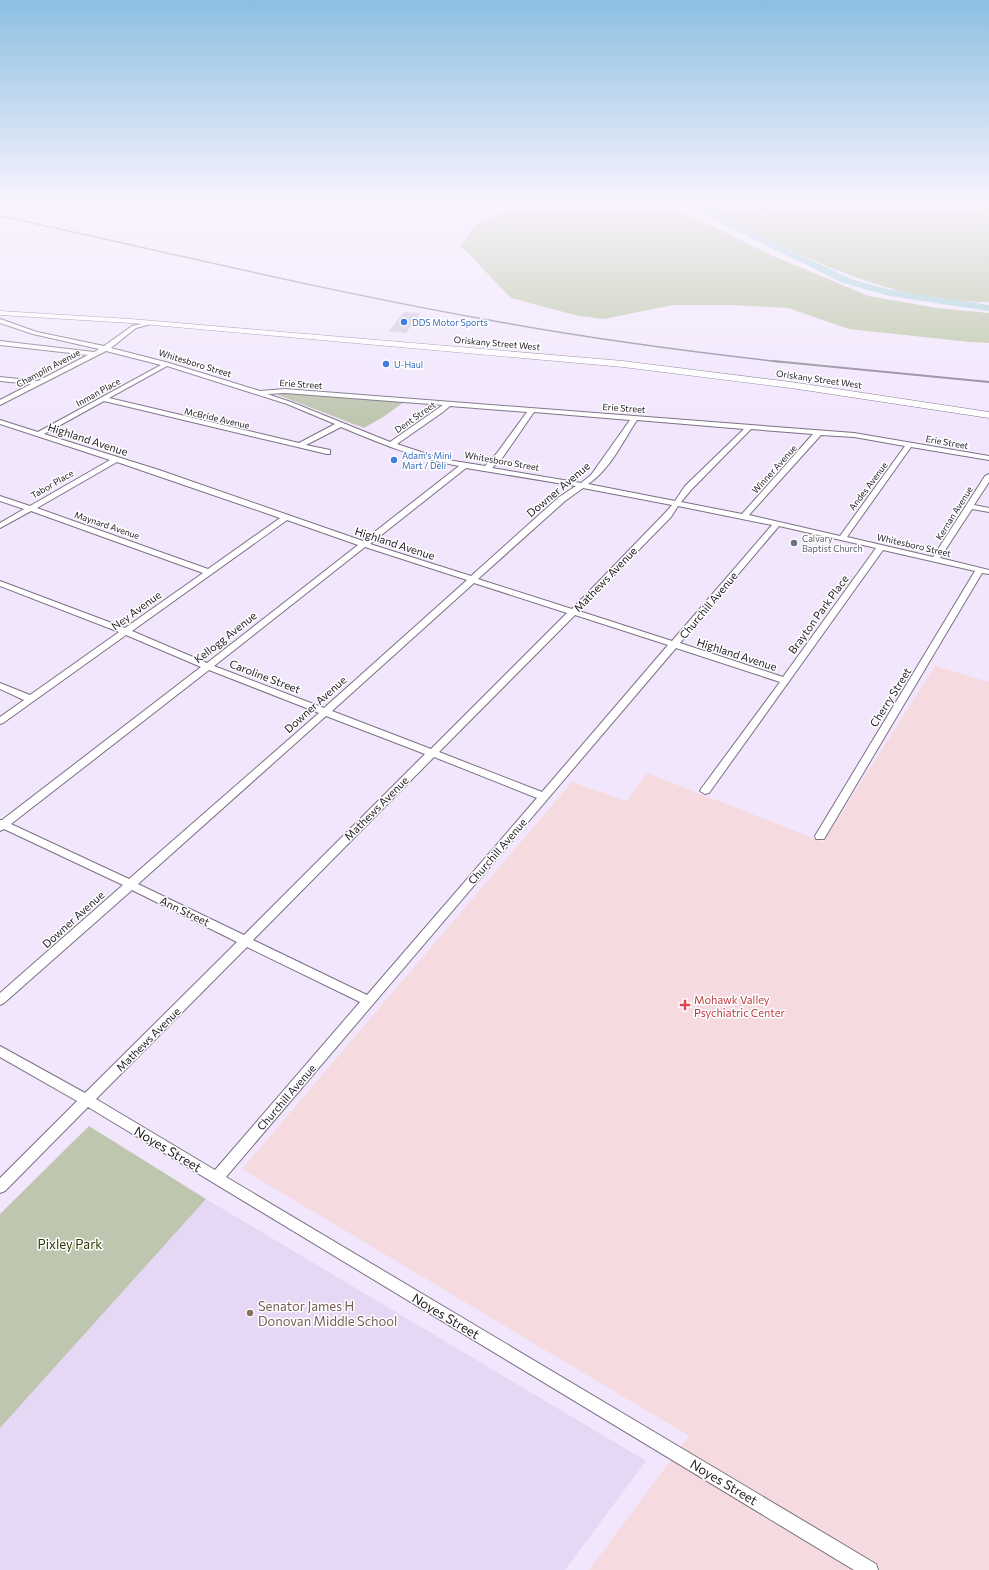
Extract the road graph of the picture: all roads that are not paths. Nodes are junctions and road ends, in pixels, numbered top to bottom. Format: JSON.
{"nodes":[{"id":1,"x":0,"y":313,"type":"edge"},
{"id":2,"x":0,"y":321,"type":"edge"},
{"id":3,"x":131,"y":321,"type":"junction"},
{"id":4,"x":150,"y":323,"type":"junction"},
{"id":5,"x":0,"y":343,"type":"edge"},
{"id":6,"x":104,"y":348,"type":"junction"},
{"id":7,"x":94,"y":354,"type":"junction"},
{"id":8,"x":167,"y":364,"type":"junction"},
{"id":9,"x":0,"y":379,"type":"edge"},
{"id":10,"x":40,"y":383,"type":"junction"},
{"id":11,"x":257,"y":392,"type":"junction"},
{"id":12,"x":103,"y":399,"type":"junction"},
{"id":13,"x":0,"y":403,"type":"edge"},
{"id":14,"x":448,"y":404,"type":"junction"},
{"id":15,"x":532,"y":410,"type":"junction"},
{"id":16,"x":989,"y":415,"type":"edge"},
{"id":17,"x":636,"y":418,"type":"junction"},
{"id":18,"x":0,"y":422,"type":"edge"},
{"id":19,"x":341,"y":424,"type":"junction"},
{"id":20,"x":749,"y":427,"type":"junction"},
{"id":21,"x":819,"y":432,"type":"junction"},
{"id":22,"x":38,"y":435,"type":"junction"},
{"id":23,"x":910,"y":444,"type":"junction"},
{"id":24,"x":391,"y":445,"type":"junction"},
{"id":25,"x":299,"y":446,"type":"junction"},
{"id":26,"x":327,"y":452,"type":"dead end"},
{"id":27,"x":989,"y":458,"type":"edge"},
{"id":28,"x":115,"y":460,"type":"junction"},
{"id":29,"x":465,"y":465,"type":"junction"},
{"id":30,"x":487,"y":469,"type":"junction"},
{"id":31,"x":989,"y":476,"type":"edge"},
{"id":32,"x":581,"y":485,"type":"junction"},
{"id":33,"x":0,"y":498,"type":"edge"},
{"id":34,"x":675,"y":504,"type":"junction"},
{"id":35,"x":970,"y":506,"type":"junction"},
{"id":36,"x":30,"y":508,"type":"junction"},
{"id":37,"x":989,"y":510,"type":"edge"},
{"id":38,"x":743,"y":517,"type":"junction"},
{"id":39,"x":285,"y":518,"type":"junction"},
{"id":40,"x":777,"y":524,"type":"junction"},
{"id":41,"x":0,"y":526,"type":"edge"},
{"id":42,"x":842,"y":539,"type":"junction"},
{"id":43,"x":363,"y":544,"type":"junction"},
{"id":44,"x":880,"y":548,"type":"junction"},
{"id":45,"x":935,"y":560,"type":"junction"},
{"id":46,"x":984,"y":571,"type":"edge"},
{"id":47,"x":208,"y":572,"type":"junction"},
{"id":48,"x":472,"y":579,"type":"junction"},
{"id":49,"x":0,"y":583,"type":"edge"},
{"id":50,"x":573,"y":612,"type":"junction"},
{"id":51,"x":125,"y":632,"type":"junction"},
{"id":52,"x":674,"y":645,"type":"junction"},
{"id":53,"x":207,"y":666,"type":"junction"},
{"id":54,"x":784,"y":680,"type":"junction"},
{"id":55,"x":0,"y":686,"type":"edge"},
{"id":56,"x":30,"y":700,"type":"junction"},
{"id":57,"x":325,"y":712,"type":"junction"},
{"id":58,"x":0,"y":721,"type":"edge"},
{"id":59,"x":432,"y":752,"type":"junction"},
{"id":60,"x":705,"y":791,"type":"dead end"},
{"id":61,"x":545,"y":797,"type":"junction"},
{"id":62,"x":1,"y":825,"type":"edge"},
{"id":63,"x":820,"y":836,"type":"dead end"},
{"id":64,"x":130,"y":884,"type":"junction"},
{"id":65,"x":245,"y":941,"type":"junction"},
{"id":66,"x":0,"y":1000,"type":"edge"},
{"id":67,"x":369,"y":1001,"type":"junction"},
{"id":68,"x":0,"y":1051,"type":"edge"},
{"id":69,"x":86,"y":1101,"type":"junction"},
{"id":70,"x":217,"y":1178,"type":"junction"},
{"id":71,"x":0,"y":1187,"type":"edge"},
{"id":72,"x":870,"y":1570,"type":"edge"}],
"edges":[{"from":1,"to":3,"type":"main road","name":"Oriskany Street West"},
{"from":2,"to":6,"type":"street","name":"Whitesboro Street"},
{"from":3,"to":4,"type":"main road","name":"Oriskany Street West"},
{"from":3,"to":6,"type":"street","name":"Champlin Avenue"},
{"from":4,"to":6,"type":"street","name":"Champlin Avenue"},
{"from":4,"to":16,"type":"main road","name":"Oriskany Street West"},
{"from":5,"to":7,"type":"street"},
{"from":6,"to":7,"type":"street","name":"Champlin Avenue"},
{"from":6,"to":8,"type":"street","name":"Whitesboro Street"},
{"from":7,"to":10,"type":"street","name":"Champlin Avenue"},
{"from":8,"to":11,"type":"street","name":"Whitesboro Street"},
{"from":8,"to":12,"type":"street","name":"Inman Place"},
{"from":9,"to":10,"type":"street"},
{"from":10,"to":13,"type":"street","name":"Champlin Avenue"},
{"from":11,"to":14,"type":"street","name":"Erie Street"},
{"from":11,"to":19,"type":"street","name":"Whitesboro Street"},
{"from":12,"to":22,"type":"street","name":"Inman Place"},
{"from":12,"to":25,"type":"street","name":"McBride Avenue"},
{"from":14,"to":15,"type":"street","name":"Erie Street"},
{"from":14,"to":24,"type":"street","name":"Dent Street"},
{"from":15,"to":17,"type":"street","name":"Erie Street"},
{"from":15,"to":30,"type":"street"},
{"from":17,"to":20,"type":"street","name":"Erie Street"},
{"from":17,"to":32,"type":"street","name":"Downer Avenue"},
{"from":18,"to":22,"type":"street","name":"Highland Avenue"},
{"from":19,"to":24,"type":"street","name":"Whitesboro Street"},
{"from":19,"to":25,"type":"street"},
{"from":20,"to":21,"type":"street","name":"Erie Street"},
{"from":20,"to":34,"type":"street","name":"Mathews Avenue"},
{"from":21,"to":23,"type":"street","name":"Erie Street"},
{"from":21,"to":38,"type":"street","name":"Winner Avenue"},
{"from":22,"to":28,"type":"street","name":"Highland Avenue"},
{"from":23,"to":27,"type":"street","name":"Erie Street"},
{"from":23,"to":42,"type":"street","name":"Andes Avenue"},
{"from":24,"to":29,"type":"street","name":"Whitesboro Street"},
{"from":25,"to":26,"type":"street","name":"McBride Avenue"},
{"from":28,"to":36,"type":"street","name":"Tabor Place"},
{"from":28,"to":39,"type":"street","name":"Highland Avenue"},
{"from":29,"to":30,"type":"street","name":"Whitesboro Street"},
{"from":29,"to":43,"type":"street","name":"Kellogg Avenue"},
{"from":30,"to":32,"type":"street","name":"Whitesboro Street"},
{"from":31,"to":35,"type":"street","name":"Kernan Avenue"},
{"from":32,"to":34,"type":"street","name":"Whitesboro Street"},
{"from":32,"to":48,"type":"street","name":"Downer Avenue"},
{"from":33,"to":36,"type":"street","name":"Maynard Avenue"},
{"from":34,"to":38,"type":"street","name":"Whitesboro Street"},
{"from":34,"to":50,"type":"street","name":"Mathews Avenue"},
{"from":35,"to":37,"type":"street"},
{"from":35,"to":45,"type":"street","name":"Kernan Avenue"},
{"from":36,"to":41,"type":"street","name":"Tabor Place"},
{"from":36,"to":47,"type":"street","name":"Maynard Avenue"},
{"from":38,"to":40,"type":"street","name":"Whitesboro Street"},
{"from":39,"to":43,"type":"street","name":"Highland Avenue"},
{"from":39,"to":47,"type":"street","name":"Ney Avenue"},
{"from":40,"to":42,"type":"street","name":"Whitesboro Street"},
{"from":40,"to":52,"type":"street","name":"Churchill Avenue"},
{"from":42,"to":44,"type":"street","name":"Whitesboro Street"},
{"from":43,"to":48,"type":"street","name":"Highland Avenue"},
{"from":43,"to":53,"type":"street","name":"Kellogg Avenue"},
{"from":44,"to":45,"type":"street","name":"Whitesboro Street"},
{"from":44,"to":54,"type":"street","name":"Brayton Park Place"},
{"from":45,"to":46,"type":"street","name":"Whitesboro Street"},
{"from":46,"to":63,"type":"street","name":"Cherry Street"},
{"from":47,"to":51,"type":"street","name":"Ney Avenue"},
{"from":48,"to":50,"type":"street","name":"Highland Avenue"},
{"from":48,"to":57,"type":"street","name":"Downer Avenue"},
{"from":49,"to":51,"type":"street","name":"Caroline Street"},
{"from":50,"to":52,"type":"street","name":"Highland Avenue"},
{"from":50,"to":59,"type":"street","name":"Mathews Avenue"},
{"from":51,"to":53,"type":"street","name":"Caroline Street"},
{"from":51,"to":56,"type":"street","name":"Ney Avenue"},
{"from":52,"to":54,"type":"street","name":"Highland Avenue"},
{"from":52,"to":61,"type":"street","name":"Churchill Avenue"},
{"from":53,"to":57,"type":"street","name":"Caroline Street"},
{"from":53,"to":62,"type":"street","name":"Kellogg Avenue"},
{"from":54,"to":60,"type":"street","name":"Brayton Park Place"},
{"from":55,"to":56,"type":"street"},
{"from":56,"to":58,"type":"street","name":"Ney Avenue"},
{"from":57,"to":59,"type":"street","name":"Caroline Street"},
{"from":57,"to":64,"type":"street","name":"Downer Avenue"},
{"from":59,"to":61,"type":"street","name":"Caroline Street"},
{"from":59,"to":65,"type":"street","name":"Mathews Avenue"},
{"from":61,"to":67,"type":"street","name":"Churchill Avenue"},
{"from":62,"to":64,"type":"street","name":"Ann Street"},
{"from":64,"to":65,"type":"street","name":"Ann Street"},
{"from":64,"to":66,"type":"street","name":"Downer Avenue"},
{"from":65,"to":67,"type":"street","name":"Ann Street"},
{"from":65,"to":69,"type":"street","name":"Mathews Avenue"},
{"from":67,"to":70,"type":"street","name":"Churchill Avenue"},
{"from":68,"to":69,"type":"street","name":"Noyes Street"},
{"from":69,"to":70,"type":"street","name":"Noyes Street"},
{"from":69,"to":71,"type":"street","name":"Mathews Avenue"},
{"from":70,"to":72,"type":"street","name":"Noyes Street"}]}
